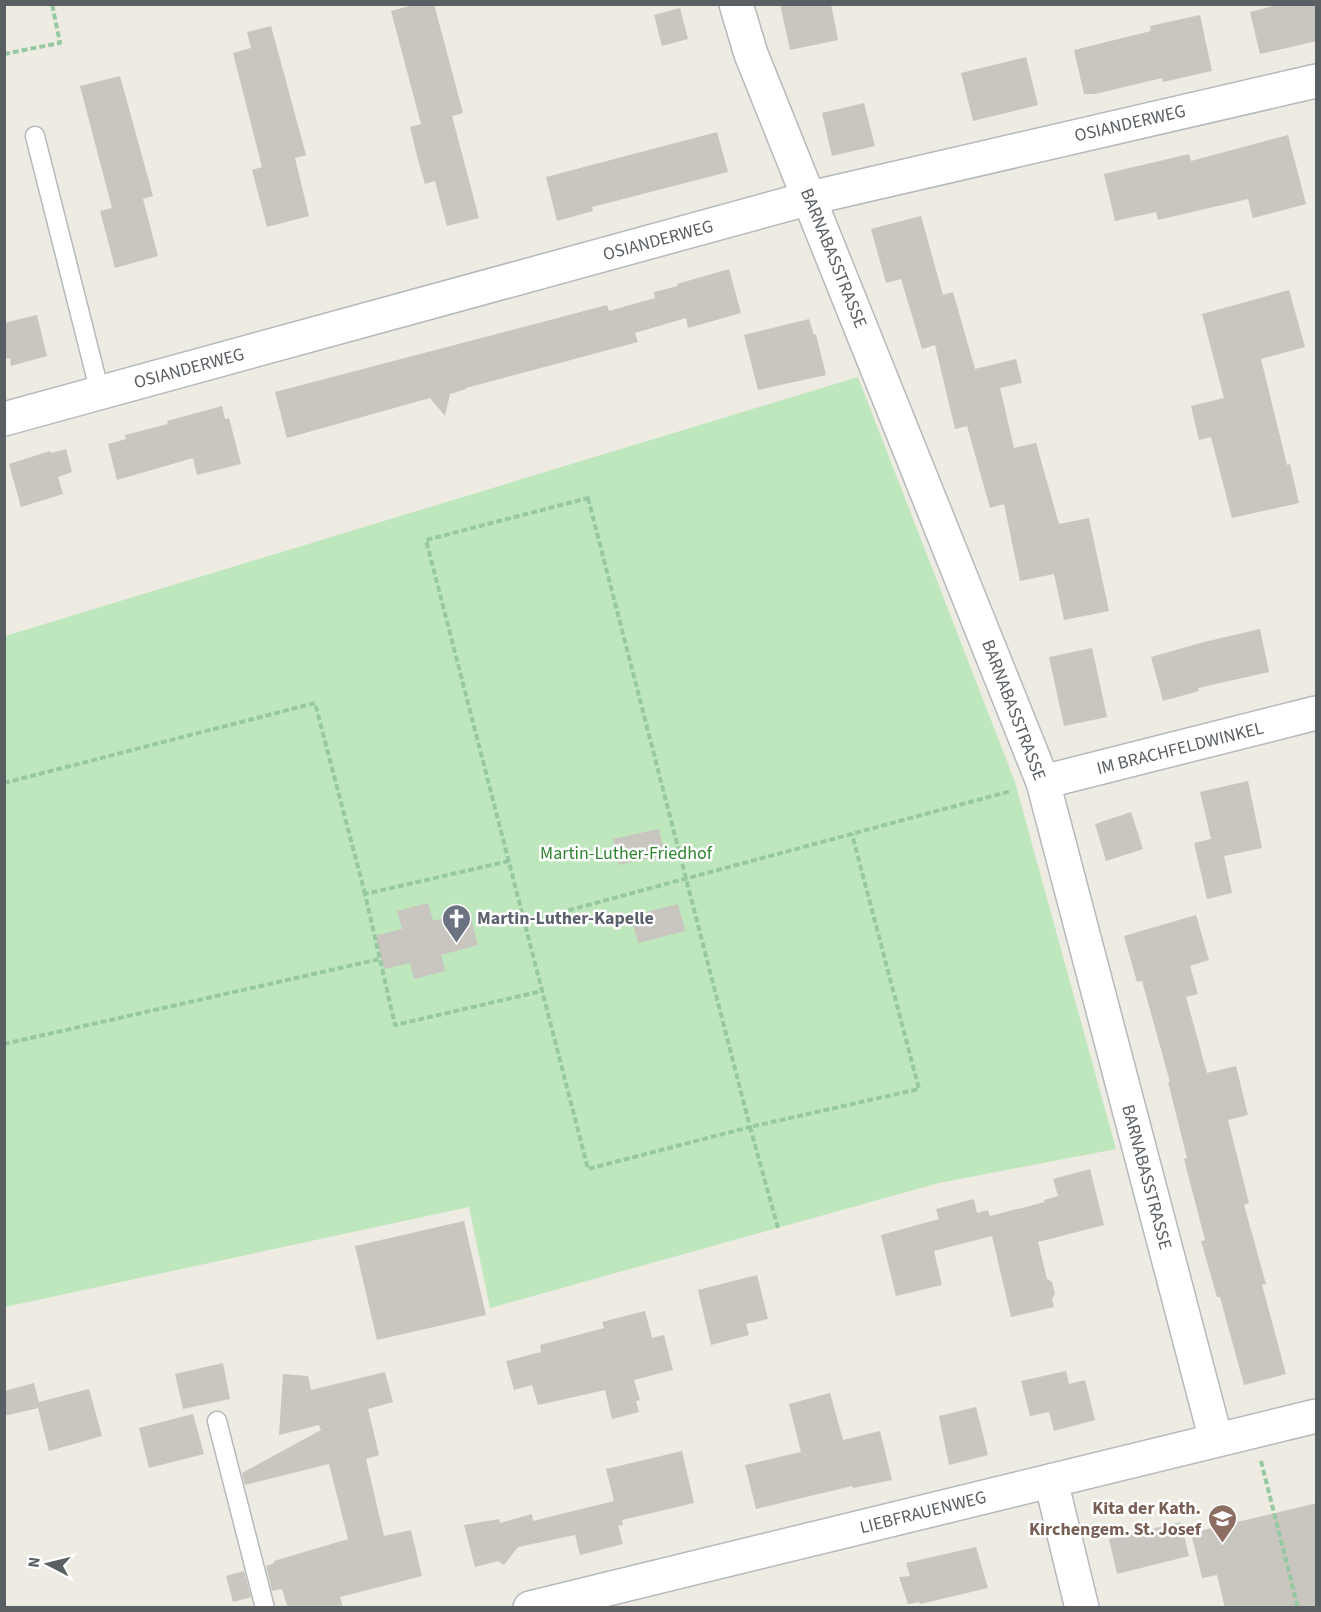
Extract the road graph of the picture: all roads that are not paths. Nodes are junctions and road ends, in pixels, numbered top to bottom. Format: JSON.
{"nodes":[{"id":1,"x":736,"y":4,"type":"edge"},
{"id":2,"x":1317,"y":81,"type":"edge"},
{"id":3,"x":35,"y":136,"type":"dead end"},
{"id":4,"x":810,"y":198,"type":"junction"},
{"id":5,"x":100,"y":393,"type":"junction"},
{"id":6,"x":4,"y":419,"type":"edge"},
{"id":7,"x":1317,"y":713,"type":"edge"},
{"id":8,"x":1043,"y":782,"type":"junction"},
{"id":9,"x":1317,"y":1416,"type":"edge"},
{"id":10,"x":217,"y":1421,"type":"dead end"},
{"id":11,"x":1216,"y":1440,"type":"junction"},
{"id":12,"x":1052,"y":1481,"type":"junction"},
{"id":13,"x":265,"y":1608,"type":"edge"},
{"id":14,"x":530,"y":1608,"type":"edge"},
{"id":15,"x":1082,"y":1608,"type":"edge"}],
"edges":[{"from":1,"to":4,"type":"street","name":"BARNABASSTRASSE"},
{"from":2,"to":4,"type":"street","name":"OSIANDERWEG"},
{"from":3,"to":5,"type":"lane"},
{"from":4,"to":5,"type":"street","name":"OSIANDERWEG"},
{"from":4,"to":8,"type":"street","name":"BARNABASSTRASSE"},
{"from":5,"to":6,"type":"street","name":"OSIANDERWEG"},
{"from":7,"to":8,"type":"street","name":"IM BRACHFELDWINKEL"},
{"from":8,"to":11,"type":"street","name":"BARNABASSTRASSE"},
{"from":9,"to":11,"type":"street","name":"LIEBFRAUENWEG"},
{"from":10,"to":13,"type":"lane"},
{"from":11,"to":12,"type":"street","name":"LIEBFRAUENWEG"},
{"from":12,"to":14,"type":"street","name":"LIEBFRAUENWEG"},
{"from":12,"to":15,"type":"street"}]}
